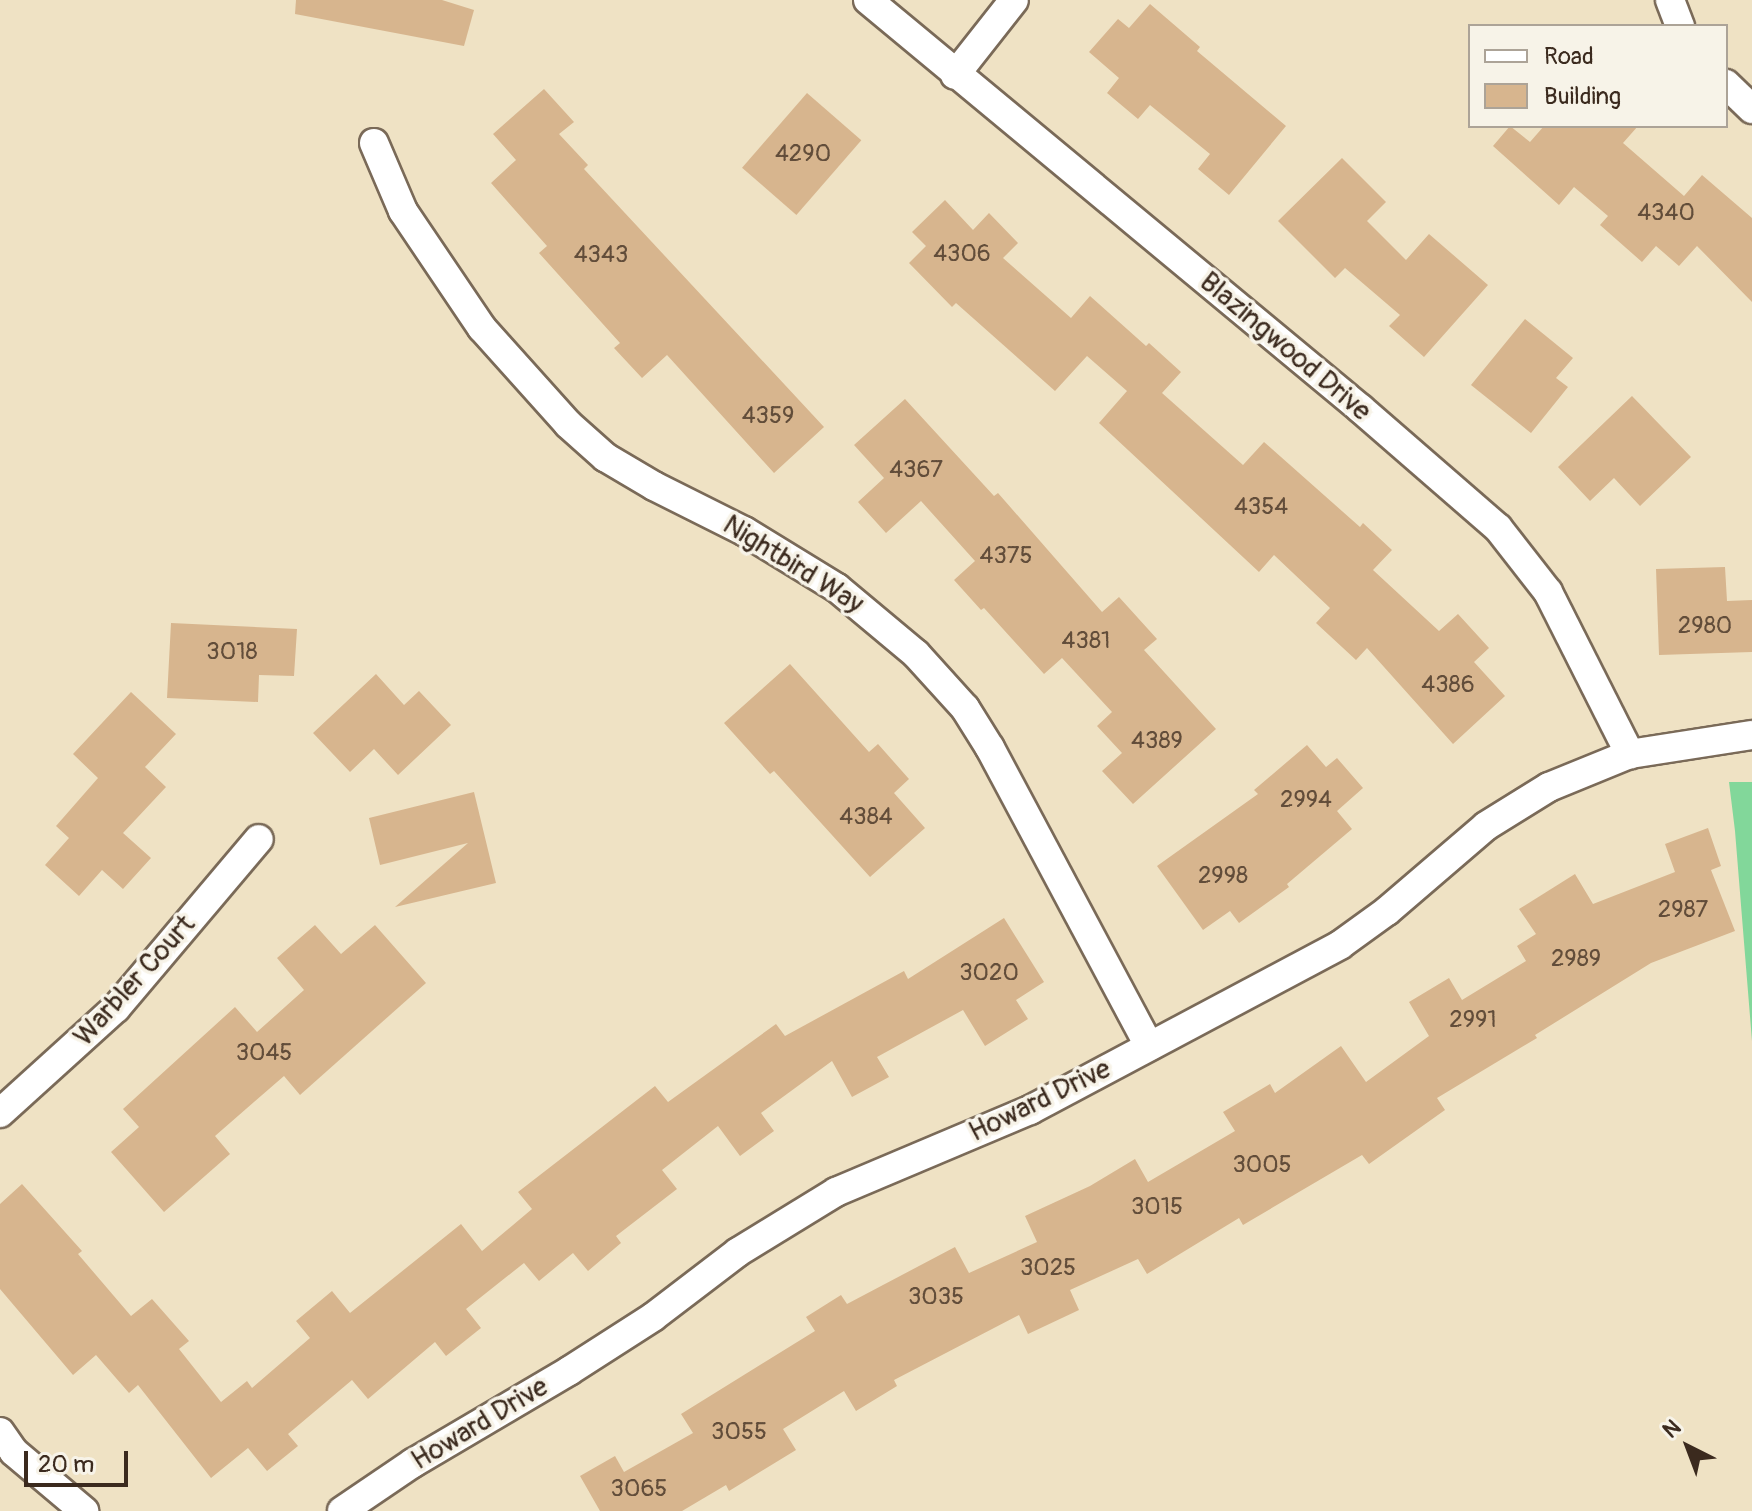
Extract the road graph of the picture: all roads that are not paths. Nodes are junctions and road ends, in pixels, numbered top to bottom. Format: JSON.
{"nodes":[{"id":1,"x":868,"y":0,"type":"edge"},
{"id":2,"x":1014,"y":0,"type":"edge"},
{"id":3,"x":1670,"y":0,"type":"edge"},
{"id":4,"x":1679,"y":24,"type":"edge"},
{"id":5,"x":955,"y":75,"type":"junction"},
{"id":6,"x":1728,"y":86,"type":"edge"},
{"id":7,"x":1752,"y":109,"type":"edge"},
{"id":8,"x":374,"y":143,"type":"dead end"},
{"id":9,"x":1752,"y":735,"type":"edge"},
{"id":10,"x":1630,"y":754,"type":"junction"},
{"id":11,"x":259,"y":839,"type":"dead end"},
{"id":12,"x":1149,"y":1046,"type":"junction"},
{"id":13,"x":0,"y":1113,"type":"edge"},
{"id":14,"x":0,"y":1432,"type":"edge"},
{"id":15,"x":84,"y":1511,"type":"edge"},
{"id":16,"x":342,"y":1511,"type":"edge"}],
"edges":[{"from":1,"to":5,"type":"street","name":"Blazingwood Drive"},
{"from":2,"to":5,"type":"street"},
{"from":3,"to":4,"type":"street"},
{"from":5,"to":10,"type":"street","name":"Blazingwood Drive"},
{"from":6,"to":7,"type":"street"},
{"from":8,"to":12,"type":"street","name":"Nightbird Way"},
{"from":9,"to":10,"type":"street","name":"Howard Drive"},
{"from":10,"to":12,"type":"street","name":"Howard Drive"},
{"from":11,"to":13,"type":"street","name":"Warbler Court"},
{"from":12,"to":16,"type":"street","name":"Howard Drive"},
{"from":14,"to":15,"type":"street"}]}
